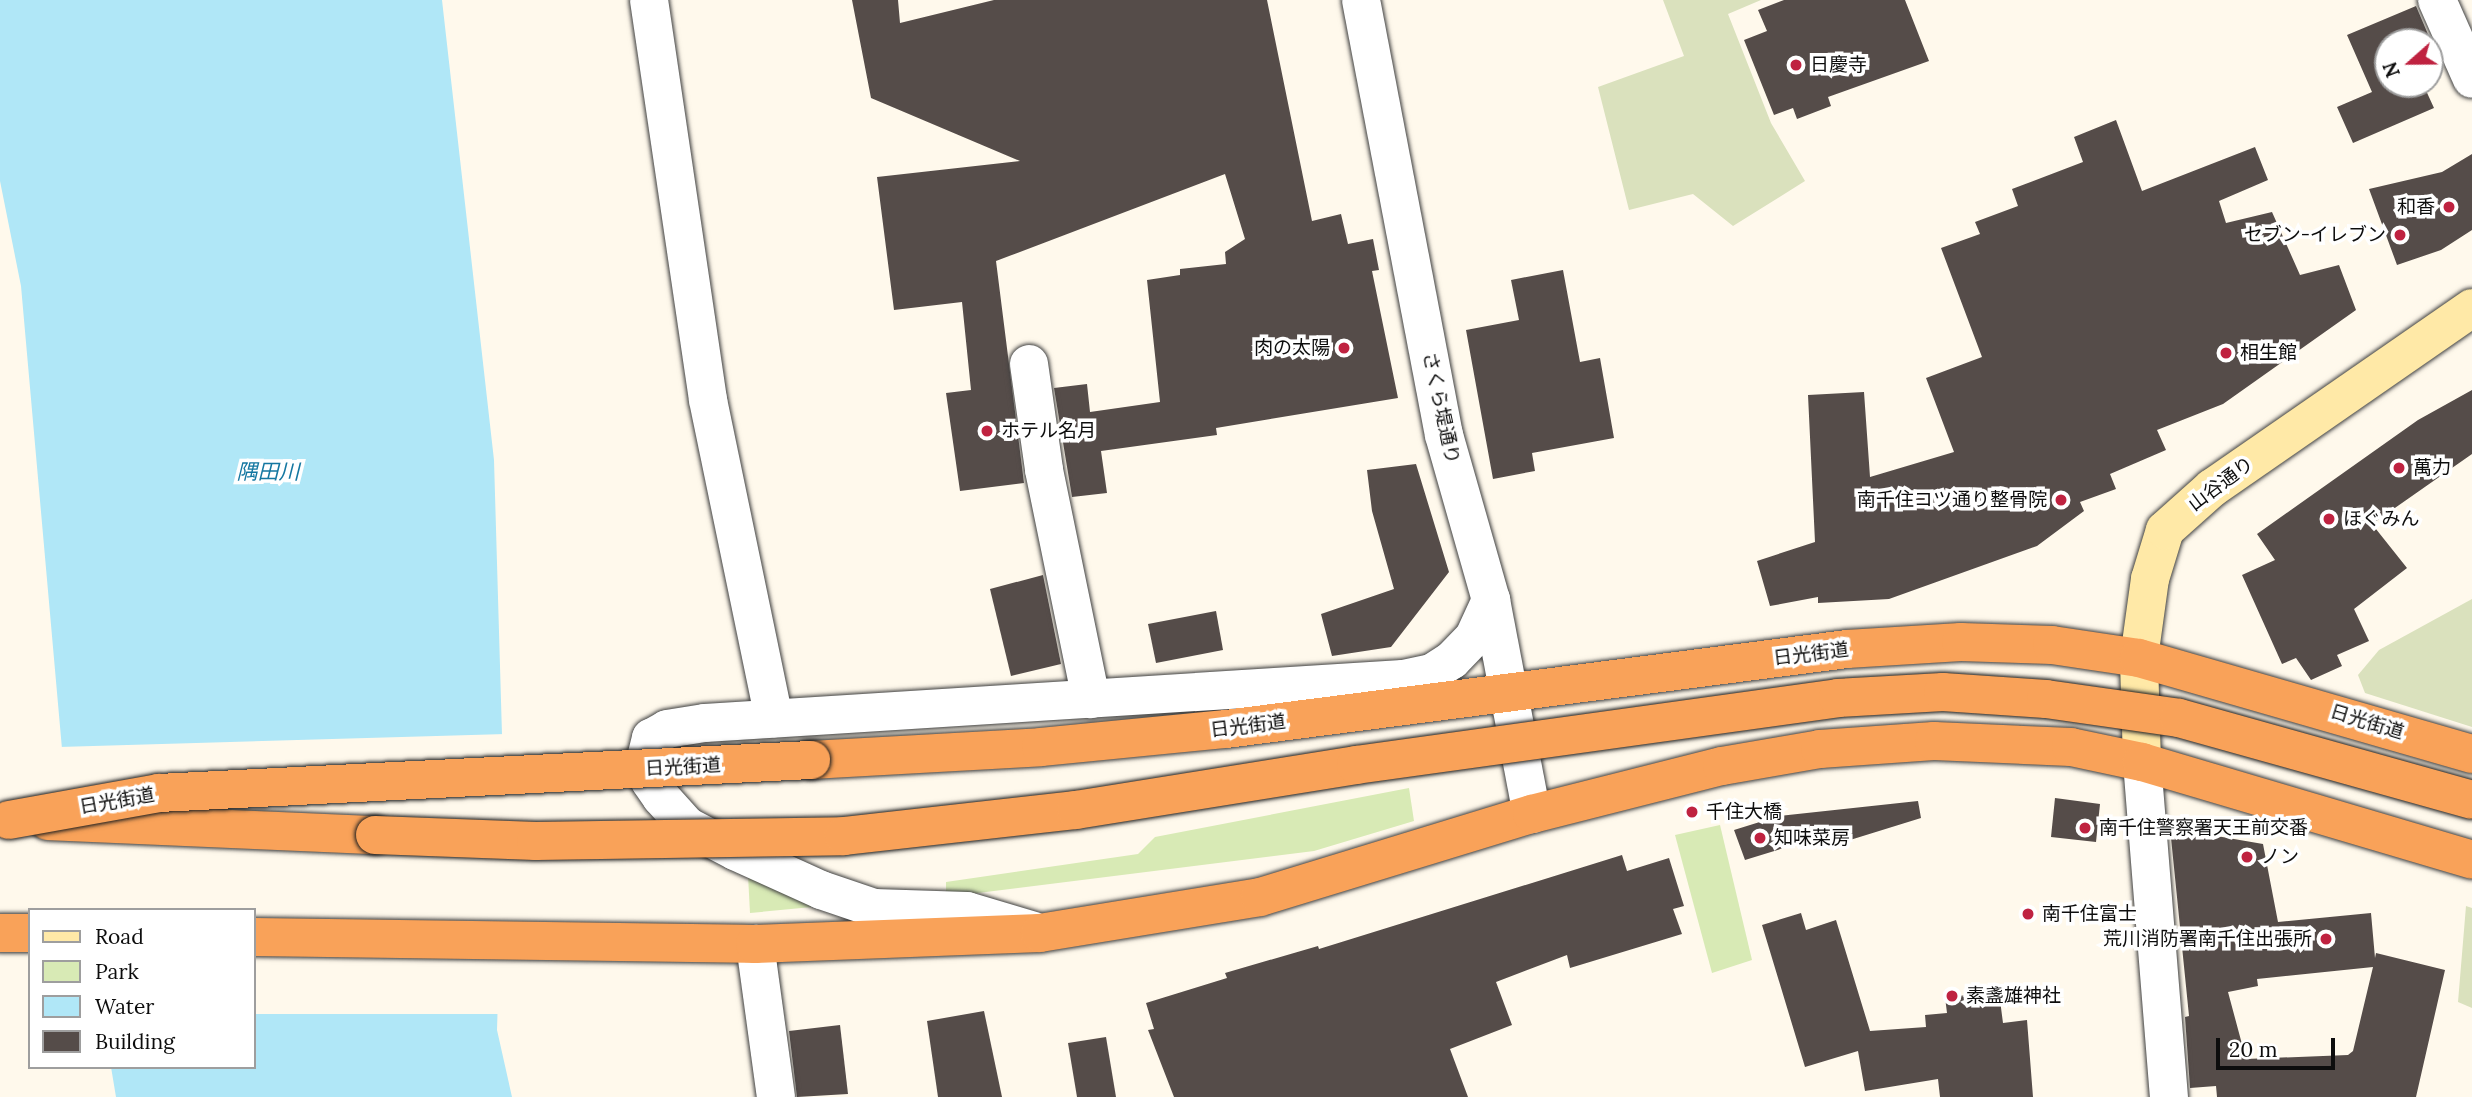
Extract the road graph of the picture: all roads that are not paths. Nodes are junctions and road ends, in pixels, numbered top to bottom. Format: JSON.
{"nodes":[{"id":1,"x":649,"y":0,"type":"edge"},
{"id":2,"x":1361,"y":0,"type":"edge"},
{"id":3,"x":2437,"y":0,"type":"edge"},
{"id":4,"x":2472,"y":79,"type":"edge"},
{"id":5,"x":2472,"y":308,"type":"edge"},
{"id":6,"x":1029,"y":364,"type":"dead end"},
{"id":7,"x":1491,"y":600,"type":"junction"},
{"id":8,"x":2139,"y":658,"type":"junction"},
{"id":9,"x":1506,"y":694,"type":"junction"},
{"id":10,"x":1091,"y":699,"type":"junction"},
{"id":11,"x":774,"y":718,"type":"junction"},
{"id":12,"x":2472,"y":754,"type":"edge"},
{"id":13,"x":2142,"y":762,"type":"junction"},
{"id":14,"x":2472,"y":800,"type":"edge"},
{"id":15,"x":1532,"y":814,"type":"junction"},
{"id":16,"x":5,"y":820,"type":"edge"},
{"id":17,"x":2472,"y":860,"type":"edge"},
{"id":18,"x":1040,"y":933,"type":"junction"},
{"id":19,"x":256,"y":937,"type":"edge"},
{"id":20,"x":755,"y":944,"type":"junction"},
{"id":21,"x":776,"y":1097,"type":"edge"},
{"id":22,"x":2169,"y":1097,"type":"edge"}],
"edges":[{"from":1,"to":11,"type":"street"},
{"from":2,"to":7,"type":"street","name":"さくら堤通り"},
{"from":3,"to":4,"type":"street"},
{"from":5,"to":8,"type":"main road","name":"山谷通り"},
{"from":6,"to":10,"type":"street"},
{"from":7,"to":9,"type":"street","name":"さくら堤通り"},
{"from":7,"to":10,"type":"street"},
{"from":8,"to":9,"type":"highway","name":"日光街道"},
{"from":8,"to":12,"type":"highway","name":"日光街道"},
{"from":8,"to":13,"type":"main road","name":"山谷通り"},
{"from":9,"to":15,"type":"street","name":"さくら堤通り"},
{"from":9,"to":16,"type":"highway","name":"日光街道","bridge":true},
{"from":10,"to":11,"type":"street"},
{"from":11,"to":18,"type":"street"},
{"from":13,"to":15,"type":"highway"},
{"from":13,"to":17,"type":"highway"},
{"from":13,"to":22,"type":"street"},
{"from":14,"to":16,"type":"highway","name":"日光街道","bridge":true},
{"from":15,"to":18,"type":"highway"},
{"from":18,"to":20,"type":"highway"},
{"from":19,"to":20,"type":"highway"},
{"from":20,"to":21,"type":"street"}]}
